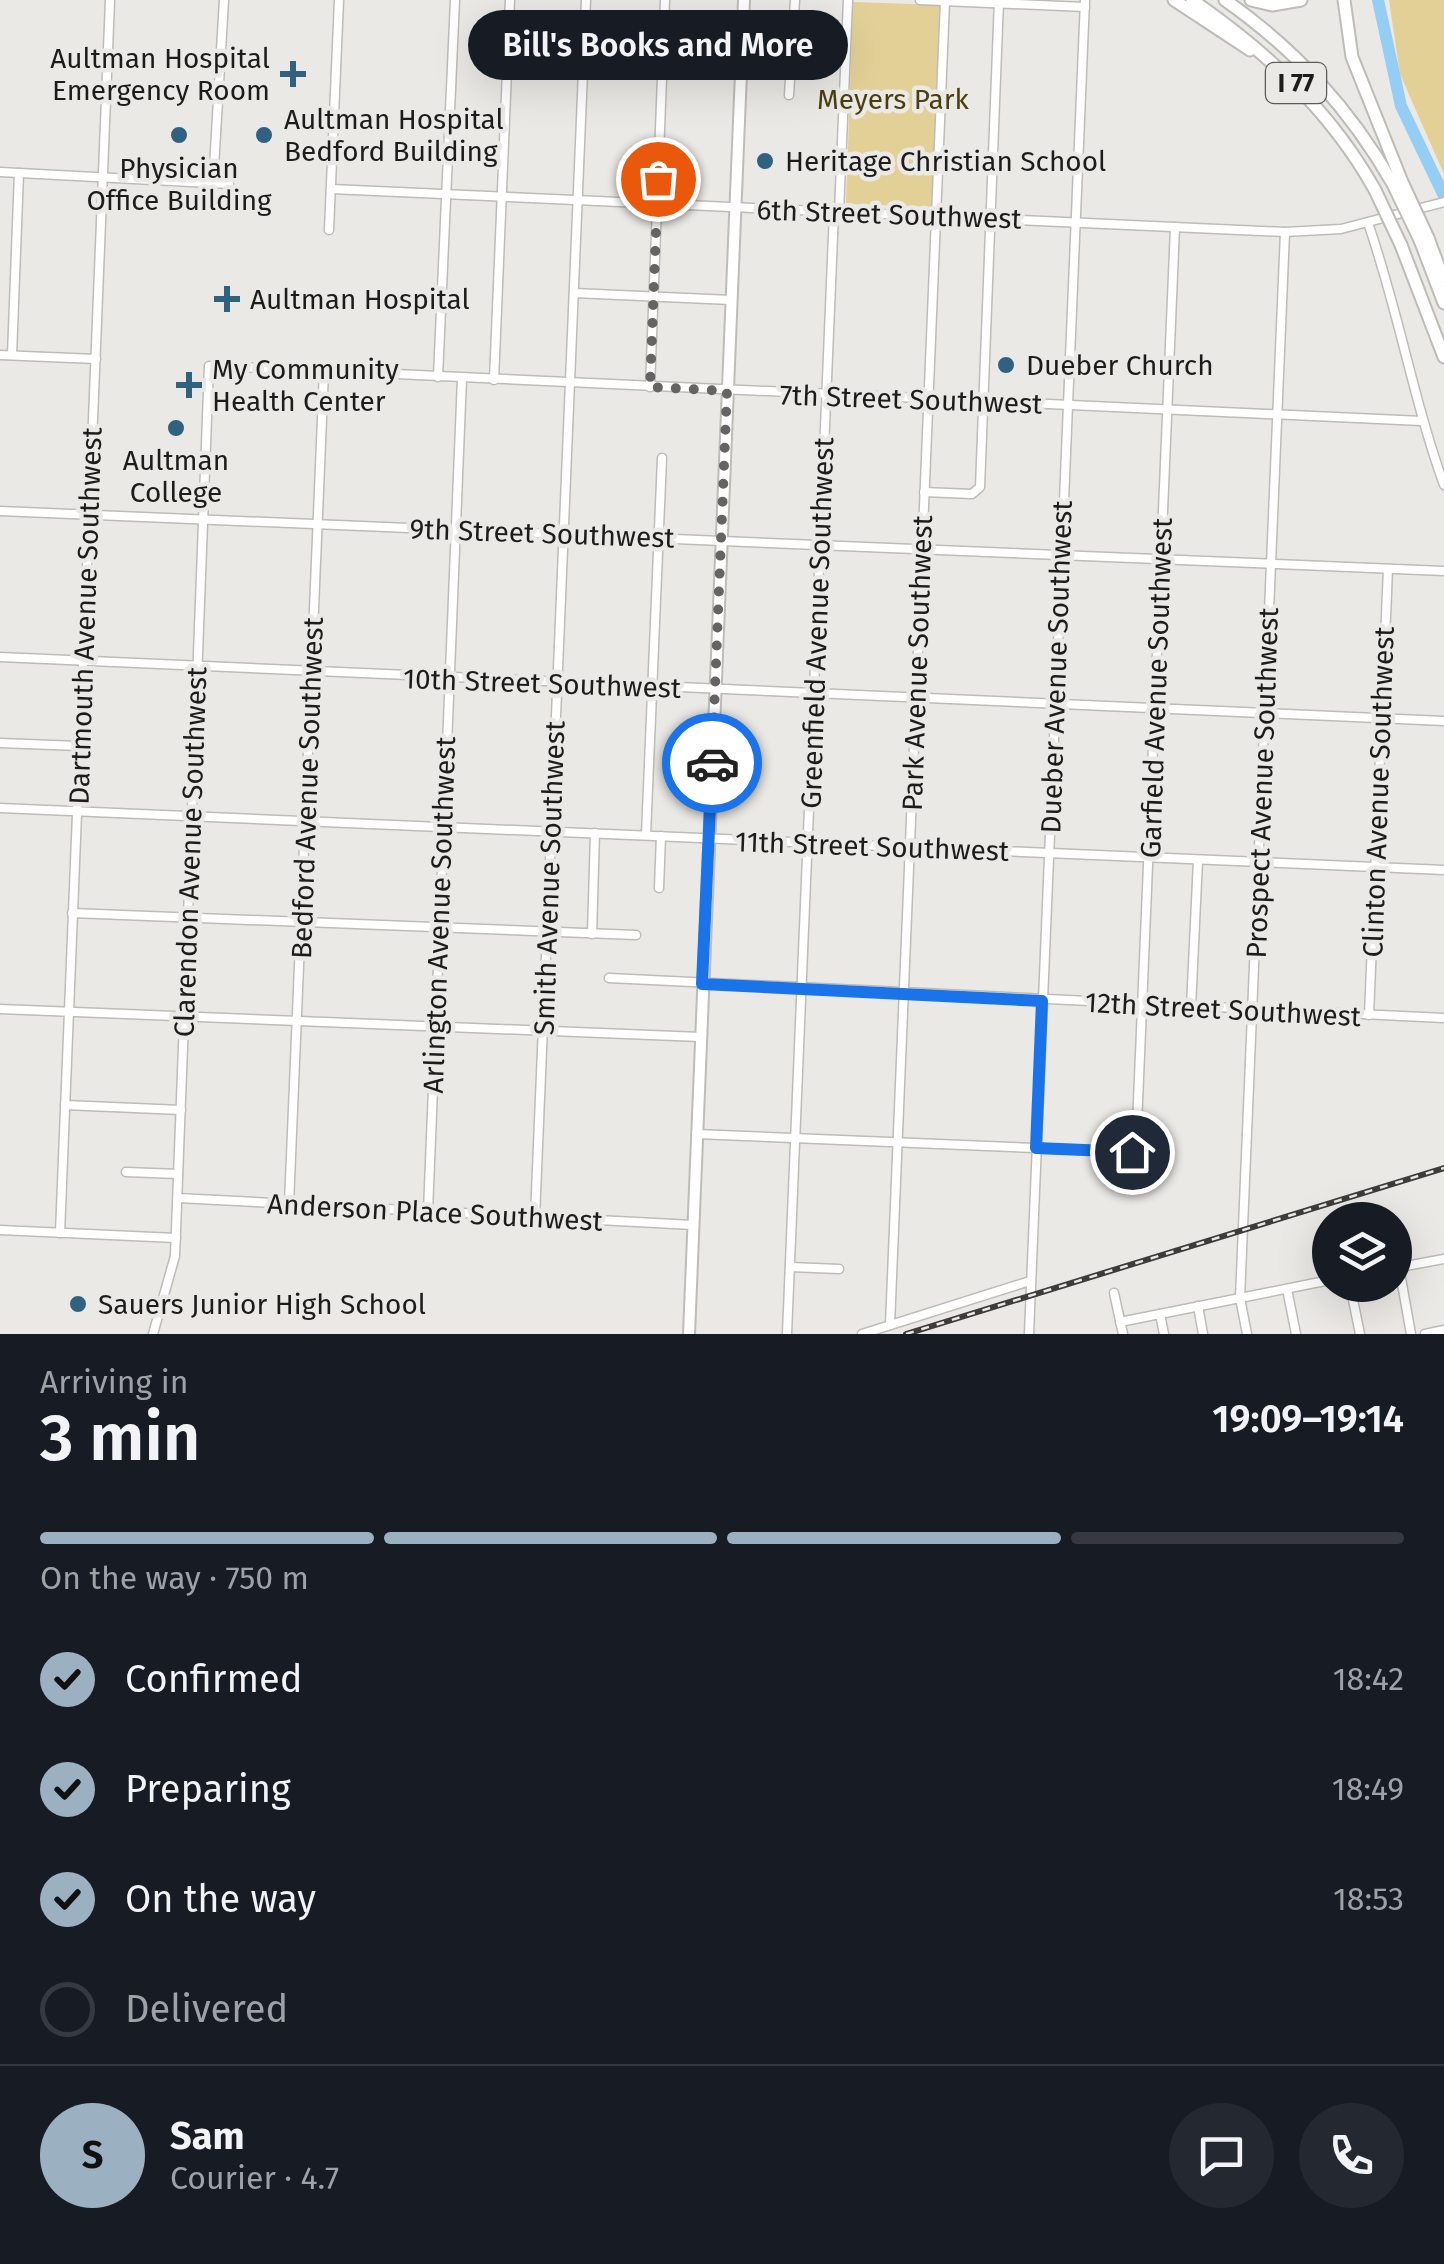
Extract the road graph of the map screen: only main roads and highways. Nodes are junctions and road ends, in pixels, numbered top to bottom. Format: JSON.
{"nodes":[{"id":1,"x":744,"y":0,"type":"edge"},
{"id":2,"x":1174,"y":0,"type":"edge"},
{"id":3,"x":1192,"y":0,"type":"edge"},
{"id":4,"x":1225,"y":0,"type":"edge"},
{"id":5,"x":1251,"y":0,"type":"edge"},
{"id":6,"x":1301,"y":0,"type":"edge"},
{"id":7,"x":1344,"y":0,"type":"edge"},
{"id":8,"x":1273,"y":62,"type":"junction"},
{"id":9,"x":1398,"y":183,"type":"junction"},
{"id":10,"x":1424,"y":239,"type":"junction"},
{"id":11,"x":1444,"y":281,"type":"edge"},
{"id":12,"x":1444,"y":303,"type":"edge"},
{"id":13,"x":1444,"y":358,"type":"edge"},
{"id":14,"x":688,"y":1334,"type":"edge"}],
"edges":[{"from":1,"to":14,"type":"main road"},
{"from":2,"to":8,"type":"highway"},
{"from":3,"to":8,"type":"highway","number":"I 77"},
{"from":4,"to":9,"type":"highway","number":"I 77"},
{"from":5,"to":6,"type":"highway"},
{"from":7,"to":9,"type":"highway"},
{"from":8,"to":13,"type":"highway","number":"I 77","bridge":true},
{"from":9,"to":10,"type":"highway","number":"I 77","bridge":true},
{"from":10,"to":11,"type":"highway"},
{"from":10,"to":12,"type":"highway","number":"I 77"}]}
